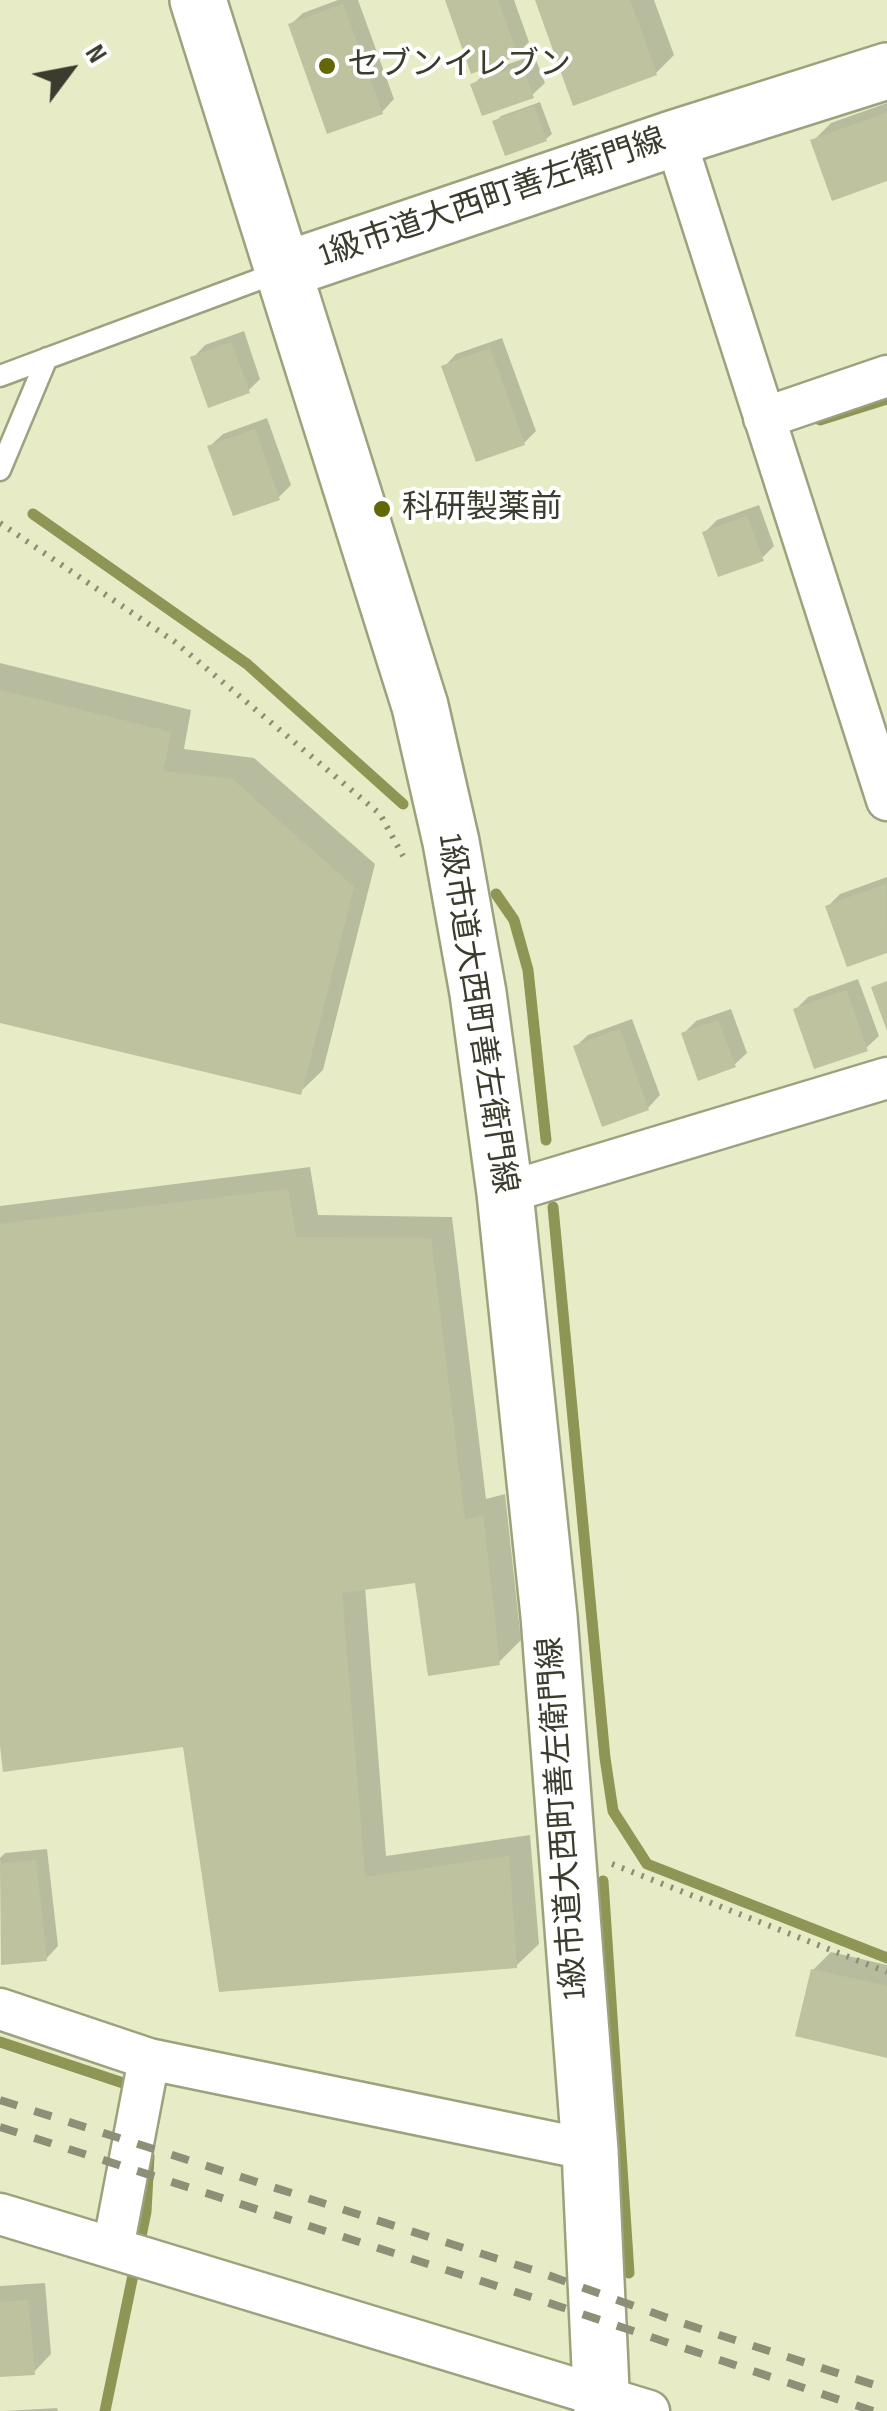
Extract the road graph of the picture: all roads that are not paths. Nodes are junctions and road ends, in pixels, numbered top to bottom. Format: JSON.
{"nodes":[{"id":1,"x":198,"y":0,"type":"edge"},
{"id":2,"x":887,"y":71,"type":"edge"},
{"id":3,"x":674,"y":138,"type":"junction"},
{"id":4,"x":285,"y":270,"type":"junction"},
{"id":5,"x":47,"y":358,"type":"junction"},
{"id":6,"x":0,"y":376,"type":"edge"},
{"id":7,"x":887,"y":376,"type":"edge"},
{"id":8,"x":764,"y":418,"type":"junction"},
{"id":9,"x":0,"y":470,"type":"edge"},
{"id":10,"x":887,"y":800,"type":"edge"},
{"id":11,"x":887,"y":1078,"type":"edge"},
{"id":12,"x":505,"y":1193,"type":"junction"},
{"id":13,"x":0,"y":2009,"type":"edge"},
{"id":14,"x":149,"y":2060,"type":"junction"},
{"id":15,"x":590,"y":2150,"type":"junction"},
{"id":16,"x":0,"y":2214,"type":"edge"},
{"id":17,"x":114,"y":2248,"type":"junction"},
{"id":18,"x":617,"y":2406,"type":"edge"}],
"edges":[{"from":1,"to":4,"type":"street"},
{"from":2,"to":3,"type":"street","name":"1級市道大西町善左衛門線"},
{"from":3,"to":4,"type":"street","name":"1級市道大西町善左衛門線"},
{"from":3,"to":8,"type":"street"},
{"from":4,"to":5,"type":"lane"},
{"from":4,"to":12,"type":"street","name":"1級市道大西町善左衛門線"},
{"from":5,"to":6,"type":"lane"},
{"from":5,"to":9,"type":"lane"},
{"from":7,"to":8,"type":"street"},
{"from":8,"to":10,"type":"street"},
{"from":11,"to":12,"type":"street"},
{"from":12,"to":15,"type":"street","name":"1級市道大西町善左衛門線"},
{"from":13,"to":14,"type":"street"},
{"from":14,"to":15,"type":"street"},
{"from":14,"to":17,"type":"street"},
{"from":15,"to":18,"type":"street","name":"1級市道大西町善左衛門線"},
{"from":16,"to":17,"type":"street"},
{"from":17,"to":18,"type":"street"}]}
